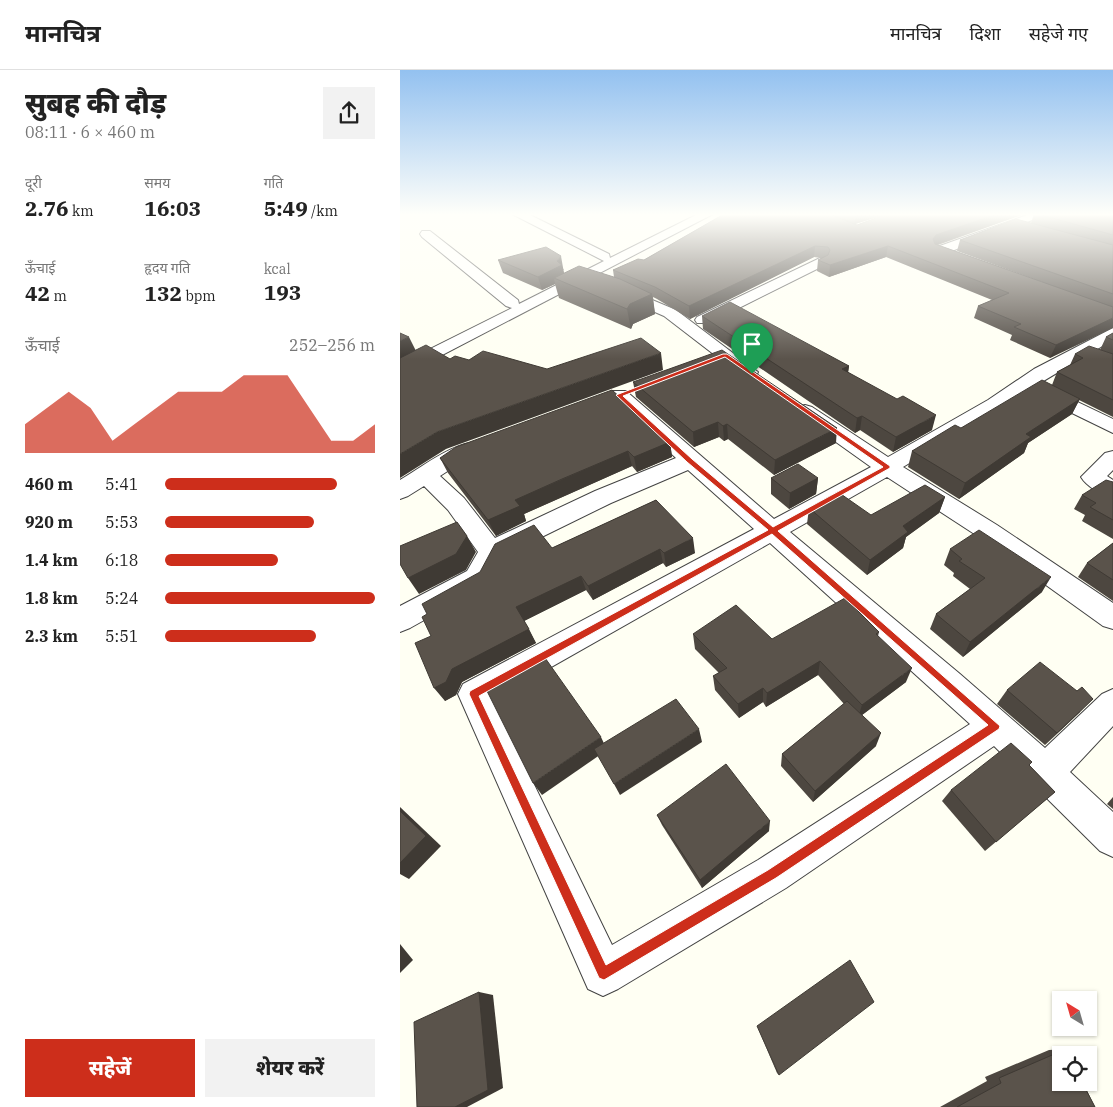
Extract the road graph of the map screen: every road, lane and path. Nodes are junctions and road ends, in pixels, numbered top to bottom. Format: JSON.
{"nodes":[{"id":1,"x":461,"y":262,"type":"edge"},
{"id":2,"x":595,"y":262,"type":"edge"},
{"id":3,"x":603,"y":262,"type":"edge"},
{"id":4,"x":820,"y":262,"type":"edge"},
{"id":5,"x":574,"y":276,"type":"junction"},
{"id":6,"x":512,"y":303,"type":"junction"},
{"id":7,"x":688,"y":328,"type":"junction"},
{"id":8,"x":1113,"y":333,"type":"edge"},
{"id":9,"x":424,"y":348,"type":"junction"},
{"id":10,"x":1082,"y":350,"type":"junction"},
{"id":11,"x":400,"y":358,"type":"edge"},
{"id":12,"x":1105,"y":360,"type":"edge"},
{"id":13,"x":400,"y":371,"type":"edge"},
{"id":14,"x":1028,"y":383,"type":"junction"},
{"id":15,"x":766,"y":384,"type":"edge"},
{"id":16,"x":641,"y":387,"type":"edge"},
{"id":17,"x":788,"y":398,"type":"edge"},
{"id":18,"x":1113,"y":427,"type":"edge"},
{"id":19,"x":490,"y":443,"type":"edge"},
{"id":20,"x":1113,"y":458,"type":"edge"},
{"id":21,"x":689,"y":461,"type":"junction"},
{"id":22,"x":888,"y":467,"type":"junction"},
{"id":23,"x":425,"y":475,"type":"junction"},
{"id":24,"x":400,"y":490,"type":"edge"},
{"id":25,"x":1113,"y":490,"type":"edge"},
{"id":26,"x":773,"y":530,"type":"junction"},
{"id":27,"x":491,"y":552,"type":"junction"},
{"id":28,"x":1113,"y":618,"type":"edge"},
{"id":29,"x":400,"y":620,"type":"edge"},
{"id":30,"x":1113,"y":704,"type":"edge"},
{"id":31,"x":996,"y":726,"type":"junction"},
{"id":32,"x":1045,"y":773,"type":"junction"},
{"id":33,"x":1113,"y":838,"type":"edge"}],
"edges":[{"from":1,"to":6,"type":"street"},
{"from":2,"to":5,"type":"street"},
{"from":3,"to":5,"type":"street"},
{"from":4,"to":7,"type":"street"},
{"from":5,"to":6,"type":"street"},
{"from":5,"to":7,"type":"street"},
{"from":5,"to":9,"type":"street"},
{"from":6,"to":9,"type":"street"},
{"from":7,"to":15,"type":"street"},
{"from":8,"to":10,"type":"street"},
{"from":9,"to":11,"type":"street"},
{"from":9,"to":13,"type":"street"},
{"from":10,"to":12,"type":"street"},
{"from":10,"to":14,"type":"street"},
{"from":14,"to":18,"type":"street"},
{"from":14,"to":22,"type":"street"},
{"from":16,"to":21,"type":"street"},
{"from":17,"to":22,"type":"street"},
{"from":19,"to":23,"type":"street"},
{"from":20,"to":25,"type":"street"},
{"from":21,"to":26,"type":"street"},
{"from":21,"to":27,"type":"street"},
{"from":22,"to":26,"type":"street"},
{"from":22,"to":28,"type":"street"},
{"from":23,"to":24,"type":"street"},
{"from":23,"to":27,"type":"street"},
{"from":26,"to":31,"type":"street"},
{"from":26,"to":31,"type":"street"},
{"from":27,"to":29,"type":"street"},
{"from":30,"to":32,"type":"street"},
{"from":31,"to":32,"type":"street"},
{"from":32,"to":33,"type":"street"}]}
